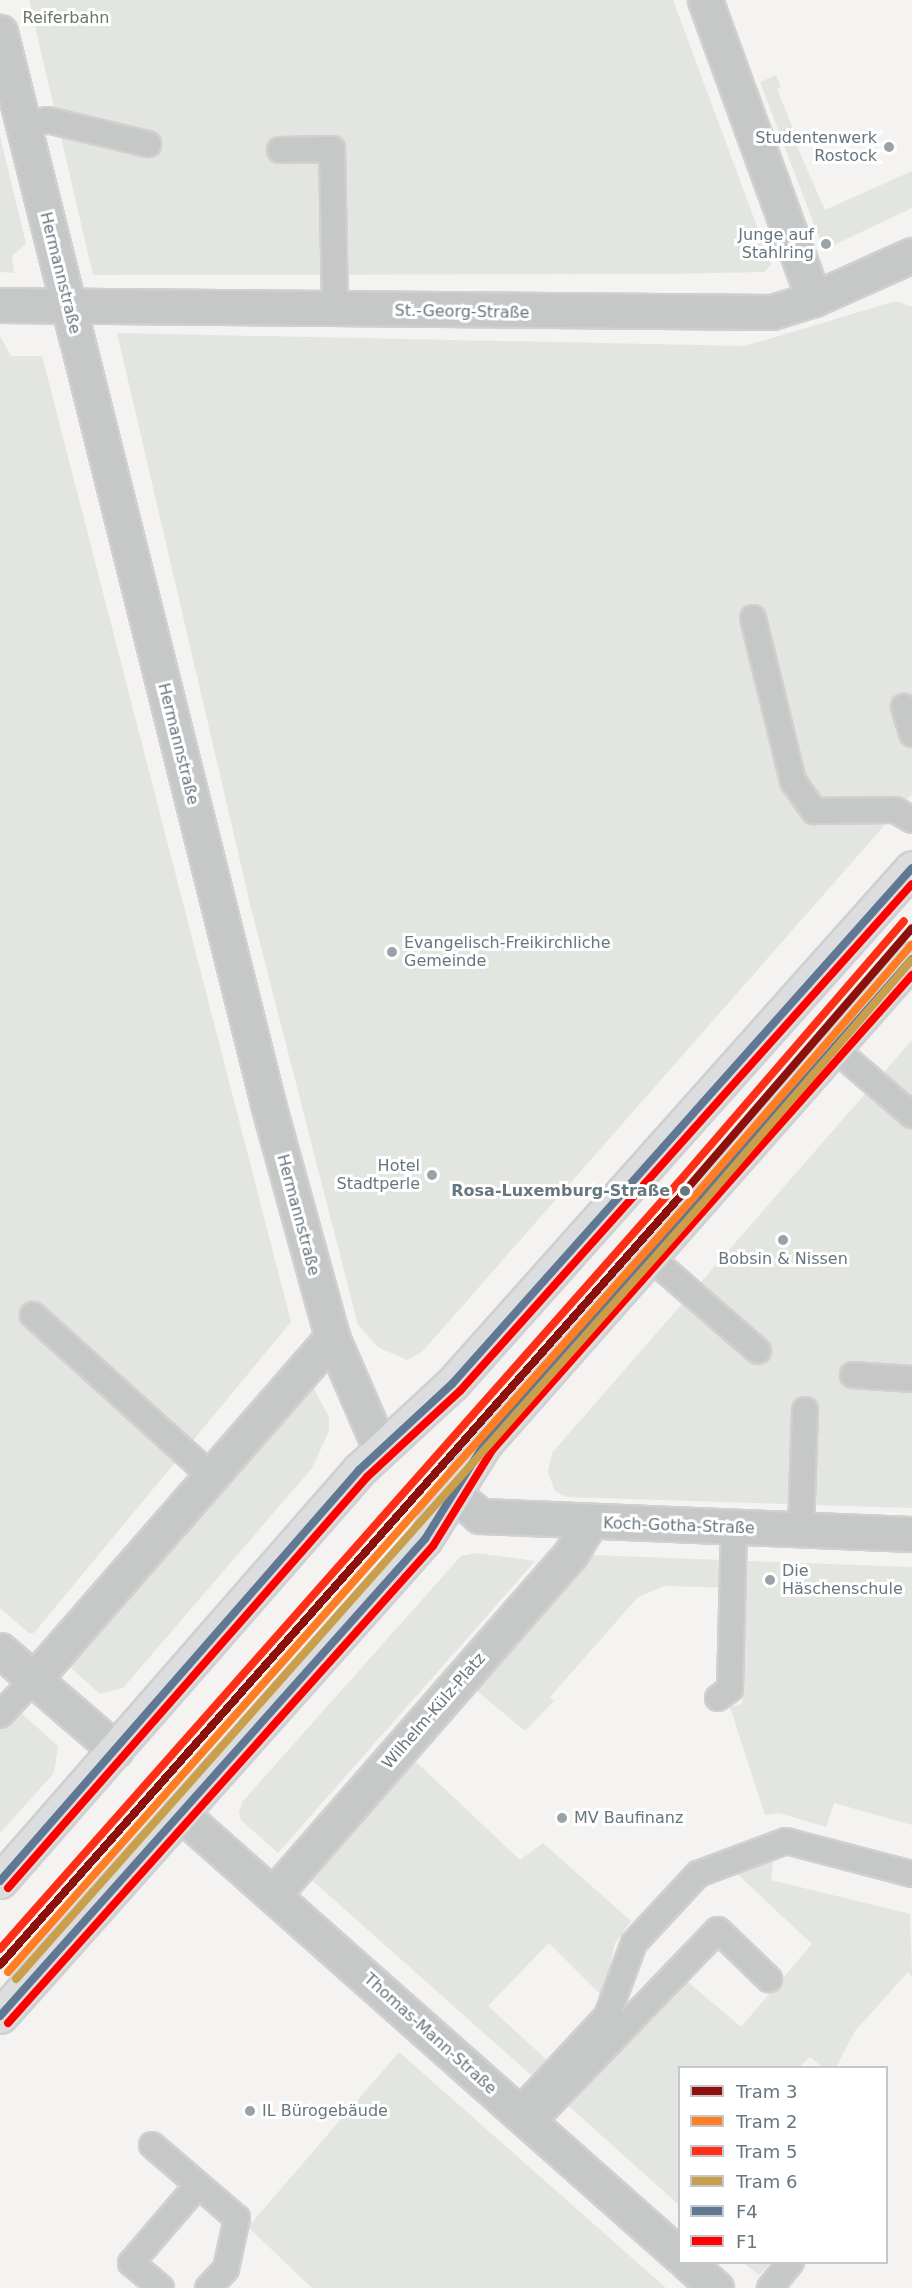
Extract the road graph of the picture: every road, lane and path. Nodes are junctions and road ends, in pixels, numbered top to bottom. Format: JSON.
{"nodes":[{"id":1,"x":705,"y":0,"type":"edge"},
{"id":2,"x":0,"y":32,"type":"edge"},
{"id":3,"x":24,"y":127,"type":"junction"},
{"id":4,"x":148,"y":144,"type":"dead end"},
{"id":5,"x":280,"y":150,"type":"dead end"},
{"id":6,"x":912,"y":255,"type":"edge"},
{"id":7,"x":876,"y":273,"type":"junction"},
{"id":8,"x":912,"y":282,"type":"edge"},
{"id":9,"x":814,"y":298,"type":"junction"},
{"id":10,"x":0,"y":306,"type":"edge"},
{"id":11,"x":69,"y":309,"type":"junction"},
{"id":12,"x":336,"y":311,"type":"junction"},
{"id":13,"x":753,"y":618,"type":"dead end"},
{"id":14,"x":904,"y":707,"type":"dead end"},
{"id":15,"x":912,"y":734,"type":"edge"},
{"id":16,"x":912,"y":820,"type":"edge"},
{"id":17,"x":912,"y":868,"type":"edge"},
{"id":18,"x":912,"y":959,"type":"edge"},
{"id":19,"x":834,"y":1048,"type":"junction"},
{"id":20,"x":912,"y":1115,"type":"edge"},
{"id":21,"x":650,"y":1257,"type":"junction"},
{"id":22,"x":33,"y":1316,"type":"dead end"},
{"id":23,"x":332,"y":1337,"type":"junction"},
{"id":24,"x":758,"y":1351,"type":"dead end"},
{"id":25,"x":853,"y":1375,"type":"dead end"},
{"id":26,"x":912,"y":1379,"type":"edge"},
{"id":27,"x":805,"y":1410,"type":"dead end"},
{"id":28,"x":380,"y":1448,"type":"junction"},
{"id":29,"x":210,"y":1475,"type":"junction"},
{"id":30,"x":454,"y":1494,"type":"junction"},
{"id":31,"x":590,"y":1522,"type":"junction"},
{"id":32,"x":734,"y":1527,"type":"junction"},
{"id":33,"x":801,"y":1530,"type":"junction"},
{"id":34,"x":912,"y":1534,"type":"edge"},
{"id":35,"x":0,"y":1650,"type":"edge"},
{"id":36,"x":34,"y":1679,"type":"junction"},
{"id":37,"x":718,"y":1698,"type":"dead end"},
{"id":38,"x":0,"y":1715,"type":"edge"},
{"id":39,"x":116,"y":1750,"type":"junction"},
{"id":40,"x":180,"y":1813,"type":"junction"},
{"id":41,"x":912,"y":1874,"type":"edge"},
{"id":42,"x":0,"y":1881,"type":"edge"},
{"id":43,"x":273,"y":1895,"type":"junction"},
{"id":44,"x":769,"y":1979,"type":"dead end"},
{"id":45,"x":0,"y":2016,"type":"edge"},
{"id":46,"x":525,"y":2118,"type":"junction"},
{"id":47,"x":152,"y":2145,"type":"dead end"},
{"id":48,"x":197,"y":2186,"type":"junction"},
{"id":49,"x":678,"y":2254,"type":"edge"},
{"id":50,"x":689,"y":2264,"type":"edge"},
{"id":51,"x":789,"y":2264,"type":"edge"},
{"id":52,"x":161,"y":2288,"type":"edge"},
{"id":53,"x":208,"y":2288,"type":"edge"},
{"id":54,"x":716,"y":2288,"type":"edge"},
{"id":55,"x":770,"y":2288,"type":"edge"}],
"edges":[{"from":1,"to":9,"type":"street"},
{"from":2,"to":3,"type":"street","name":"Hermannstraße"},
{"from":3,"to":4,"type":"lane"},
{"from":3,"to":11,"type":"street","name":"Hermannstraße"},
{"from":5,"to":12,"type":"lane"},
{"from":6,"to":7,"type":"street","name":"St.-Georg-Straße"},
{"from":7,"to":8,"type":"street"},
{"from":7,"to":9,"type":"street","name":"St.-Georg-Straße"},
{"from":9,"to":12,"type":"street","name":"St.-Georg-Straße"},
{"from":10,"to":11,"type":"street","name":"St.-Georg-Straße"},
{"from":11,"to":12,"type":"street","name":"St.-Georg-Straße"},
{"from":11,"to":23,"type":"street","name":"Hermannstraße"},
{"from":13,"to":16,"type":"lane"},
{"from":14,"to":15,"type":"lane"},
{"from":17,"to":28,"type":"street"},
{"from":18,"to":19,"type":"street"},
{"from":19,"to":20,"type":"lane"},
{"from":19,"to":21,"type":"street"},
{"from":21,"to":24,"type":"lane"},
{"from":21,"to":30,"type":"street"},
{"from":22,"to":29,"type":"lane"},
{"from":23,"to":28,"type":"street","name":"Hermannstraße"},
{"from":23,"to":29,"type":"street"},
{"from":25,"to":26,"type":"lane"},
{"from":27,"to":33,"type":"lane"},
{"from":28,"to":39,"type":"street"},
{"from":29,"to":36,"type":"street"},
{"from":30,"to":31,"type":"street","name":"Koch-Gotha-Straße"},
{"from":30,"to":40,"type":"street"},
{"from":31,"to":32,"type":"street","name":"Koch-Gotha-Straße"},
{"from":31,"to":43,"type":"street","name":"Wilhelm-Külz-Platz"},
{"from":32,"to":33,"type":"street","name":"Koch-Gotha-Straße"},
{"from":32,"to":37,"type":"lane"},
{"from":33,"to":34,"type":"street","name":"Koch-Gotha-Straße"},
{"from":35,"to":36,"type":"street"},
{"from":36,"to":38,"type":"lane"},
{"from":36,"to":39,"type":"street"},
{"from":39,"to":42,"type":"street"},
{"from":40,"to":43,"type":"street","name":"Thomas-Mann-Straße"},
{"from":40,"to":45,"type":"street"},
{"from":41,"to":46,"type":"lane"},
{"from":43,"to":46,"type":"street","name":"Thomas-Mann-Straße"},
{"from":44,"to":46,"type":"lane"},
{"from":46,"to":49,"type":"street","name":"Thomas-Mann-Straße"},
{"from":47,"to":48,"type":"lane"},
{"from":48,"to":52,"type":"lane"},
{"from":48,"to":53,"type":"lane"},
{"from":50,"to":54,"type":"street"},
{"from":51,"to":55,"type":"lane"}]}
